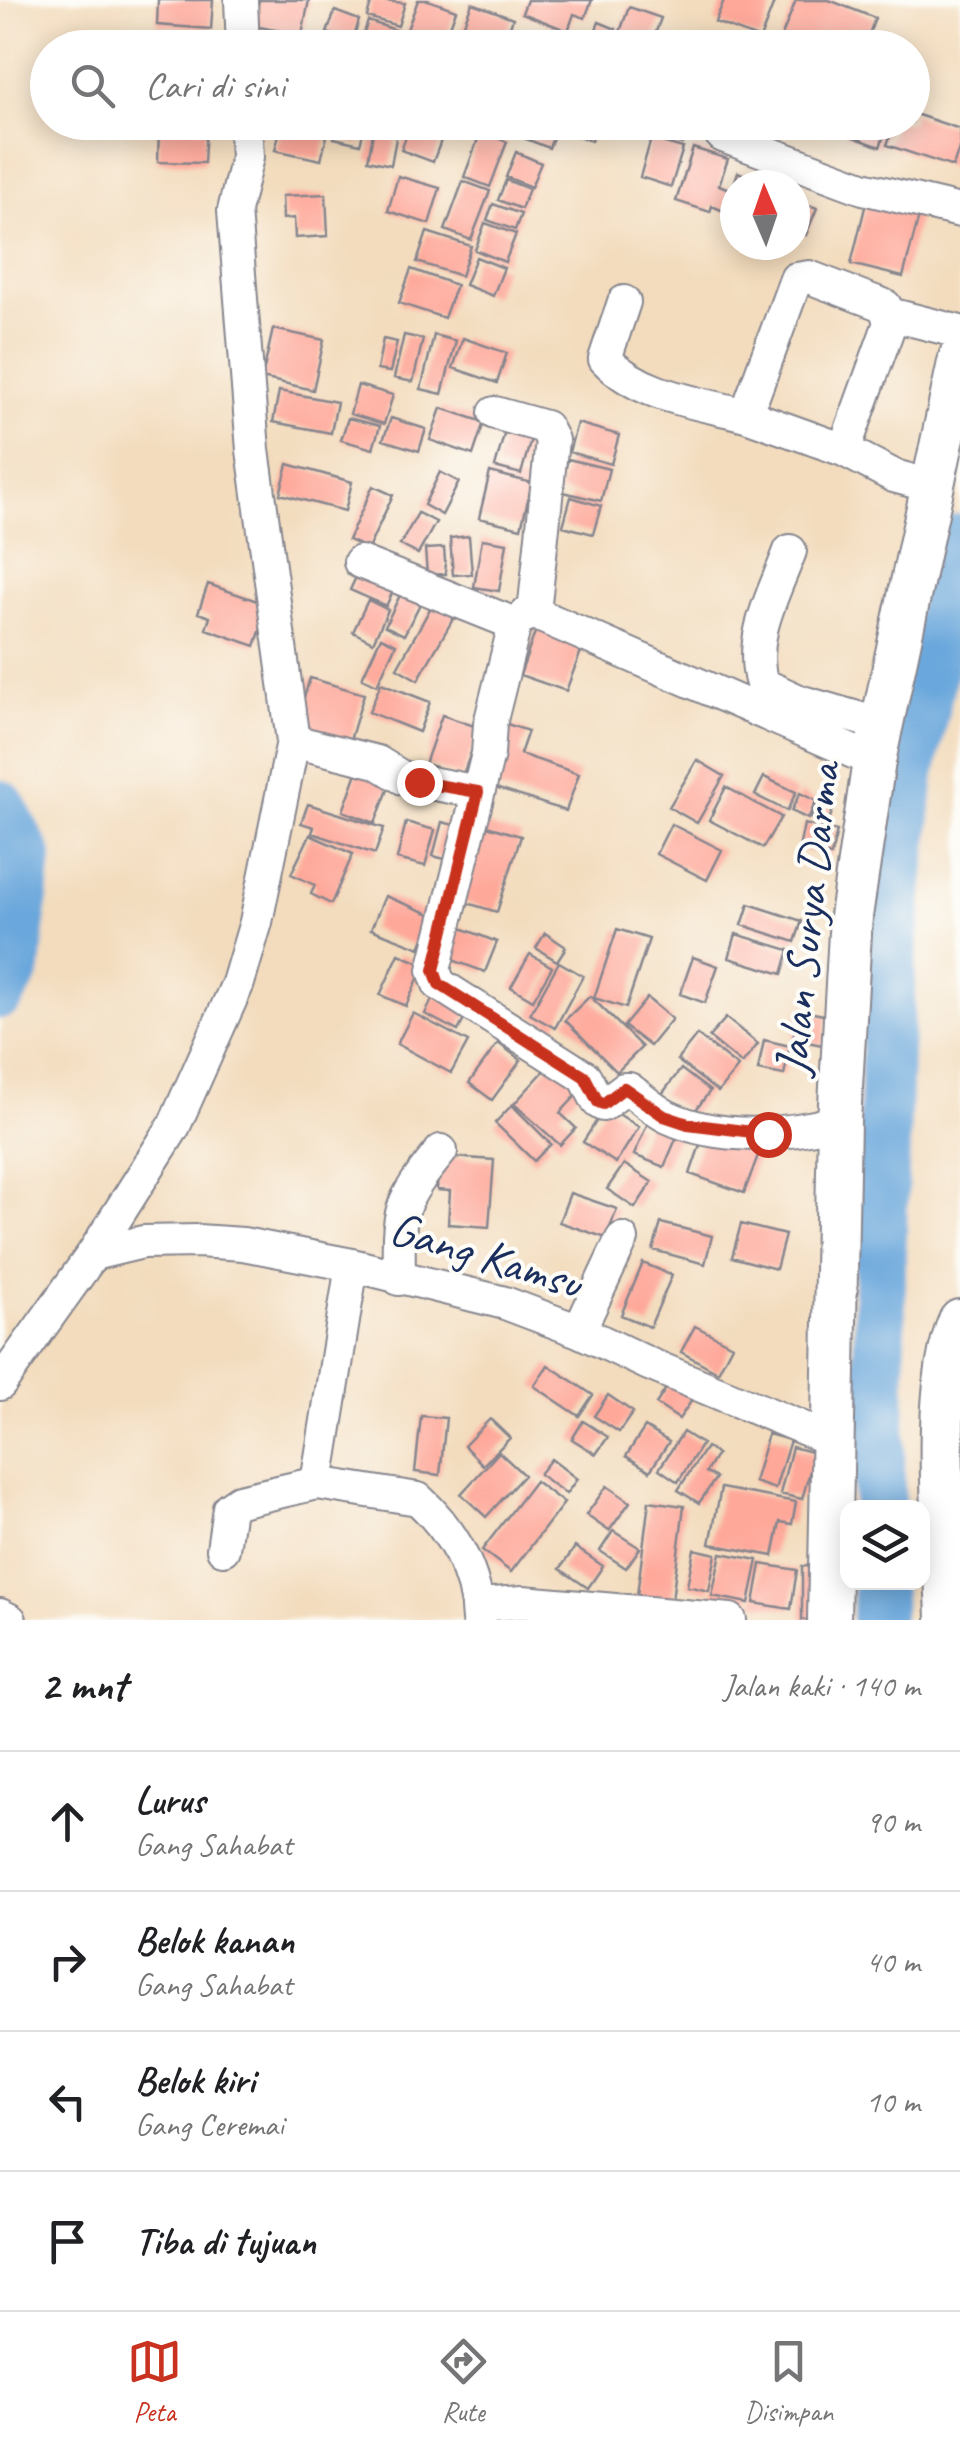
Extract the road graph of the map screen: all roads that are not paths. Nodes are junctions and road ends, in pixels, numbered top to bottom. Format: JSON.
{"nodes":[{"id":1,"x":242,"y":0,"type":"edge"},
{"id":2,"x":243,"y":30,"type":"edge"},
{"id":3,"x":246,"y":140,"type":"edge"},
{"id":4,"x":734,"y":140,"type":"edge"},
{"id":5,"x":960,"y":210,"type":"edge"},
{"id":6,"x":624,"y":302,"type":"dead end"},
{"id":7,"x":890,"y":314,"type":"junction"},
{"id":8,"x":960,"y":332,"type":"edge"},
{"id":9,"x":960,"y":358,"type":"edge"},
{"id":10,"x":495,"y":414,"type":"dead end"},
{"id":11,"x":746,"y":414,"type":"junction"},
{"id":12,"x":844,"y":450,"type":"junction"},
{"id":13,"x":932,"y":486,"type":"junction"},
{"id":14,"x":790,"y":551,"type":"dead end"},
{"id":15,"x":360,"y":562,"type":"dead end"},
{"id":16,"x":525,"y":619,"type":"junction"},
{"id":17,"x":293,"y":741,"type":"junction"},
{"id":18,"x":878,"y":743,"type":"junction"},
{"id":19,"x":478,"y":792,"type":"junction"},
{"id":20,"x":840,"y":1121,"type":"junction"},
{"id":21,"x":441,"y":1150,"type":"dead end"},
{"id":22,"x":622,"y":1239,"type":"dead end"},
{"id":23,"x":94,"y":1254,"type":"junction"},
{"id":24,"x":352,"y":1265,"type":"junction"},
{"id":25,"x":399,"y":1279,"type":"junction"},
{"id":26,"x":960,"y":1321,"type":"edge"},
{"id":27,"x":580,"y":1331,"type":"junction"},
{"id":28,"x":0,"y":1384,"type":"edge"},
{"id":29,"x":834,"y":1441,"type":"junction"},
{"id":30,"x":318,"y":1483,"type":"junction"},
{"id":31,"x":223,"y":1548,"type":"dead end"},
{"id":32,"x":477,"y":1612,"type":"edge"},
{"id":33,"x":0,"y":1615,"type":"edge"},
{"id":34,"x":10,"y":1620,"type":"edge"},
{"id":35,"x":730,"y":1620,"type":"edge"},
{"id":36,"x":829,"y":1620,"type":"edge"},
{"id":37,"x":948,"y":1620,"type":"edge"}],
"edges":[{"from":1,"to":2,"type":"street"},
{"from":3,"to":17,"type":"street"},
{"from":4,"to":5,"type":"street"},
{"from":6,"to":11,"type":"street"},
{"from":7,"to":8,"type":"street"},
{"from":7,"to":11,"type":"street"},
{"from":7,"to":12,"type":"street"},
{"from":9,"to":13,"type":"main road","name":"Jalan Surya Darma"},
{"from":10,"to":16,"type":"street"},
{"from":11,"to":12,"type":"street"},
{"from":12,"to":13,"type":"street"},
{"from":13,"to":18,"type":"main road","name":"Jalan Surya Darma"},
{"from":14,"to":18,"type":"street"},
{"from":15,"to":16,"type":"street"},
{"from":16,"to":18,"type":"street"},
{"from":16,"to":19,"type":"street"},
{"from":17,"to":19,"type":"street"},
{"from":17,"to":23,"type":"street"},
{"from":18,"to":20,"type":"main road","name":"Jalan Surya Darma"},
{"from":19,"to":20,"type":"street"},
{"from":20,"to":29,"type":"main road","name":"Jalan Surya Darma"},
{"from":21,"to":25,"type":"street"},
{"from":22,"to":27,"type":"street"},
{"from":23,"to":24,"type":"street","name":"Gang Kamsu"},
{"from":23,"to":28,"type":"street"},
{"from":24,"to":25,"type":"street","name":"Gang Kamsu"},
{"from":24,"to":30,"type":"street"},
{"from":25,"to":27,"type":"street","name":"Gang Kamsu"},
{"from":26,"to":37,"type":"main road"},
{"from":27,"to":29,"type":"street","name":"Gang Kamsu"},
{"from":29,"to":36,"type":"main road","name":"Jalan Surya Darma"},
{"from":30,"to":31,"type":"street"},
{"from":30,"to":32,"type":"street"},
{"from":32,"to":35,"type":"street"},
{"from":33,"to":34,"type":"street"}]}
